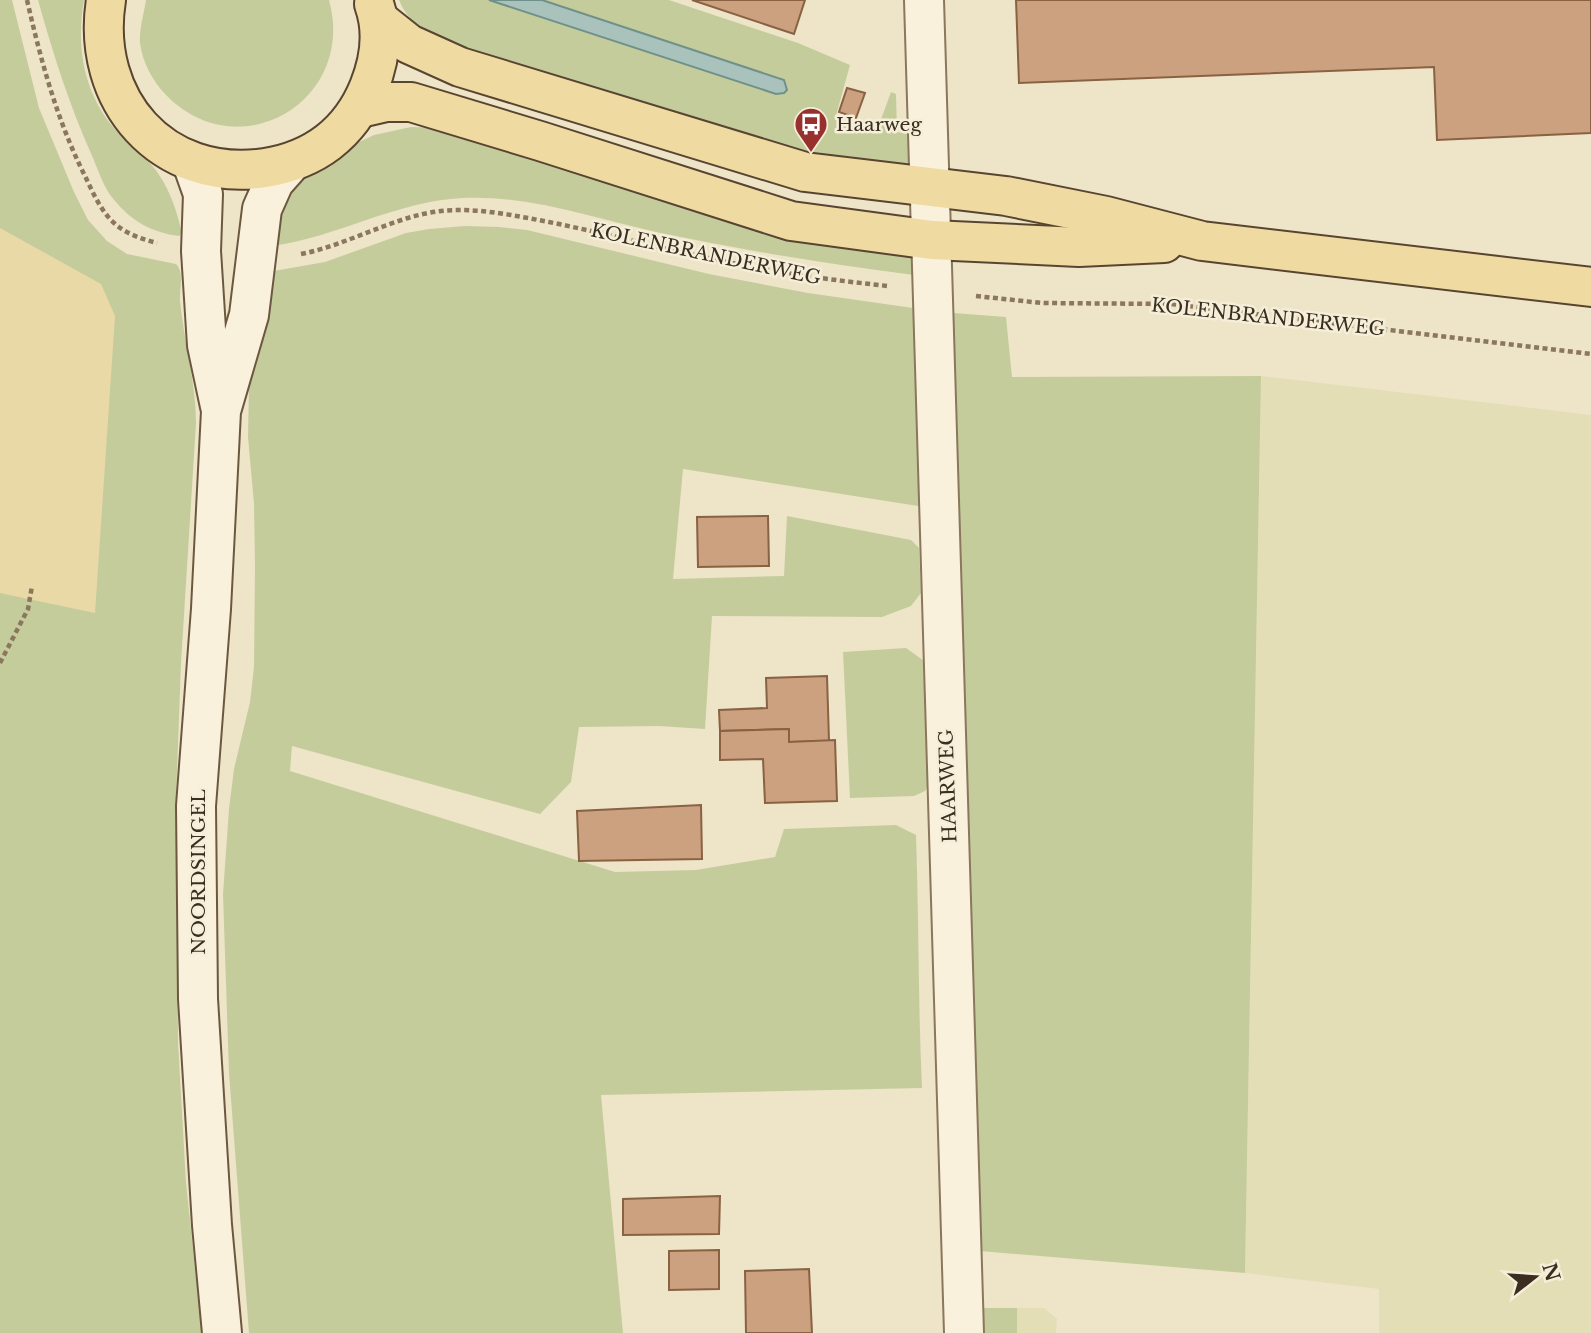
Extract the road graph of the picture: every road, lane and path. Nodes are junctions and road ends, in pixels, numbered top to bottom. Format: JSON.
{"nodes":[{"id":1,"x":27,"y":0,"type":"edge"},
{"id":2,"x":106,"y":0,"type":"edge"},
{"id":3,"x":924,"y":0,"type":"edge"},
{"id":4,"x":376,"y":10,"type":"edge"},
{"id":5,"x":360,"y":108,"type":"junction"},
{"id":6,"x":192,"y":163,"type":"junction"},
{"id":7,"x":290,"y":164,"type":"junction"},
{"id":8,"x":930,"y":186,"type":"junction"},
{"id":9,"x":932,"y":240,"type":"junction"},
{"id":10,"x":1202,"y":241,"type":"junction"},
{"id":11,"x":201,"y":251,"type":"junction"},
{"id":12,"x":257,"y":256,"type":"junction"},
{"id":13,"x":1591,"y":287,"type":"edge"},
{"id":14,"x":933,"y":291,"type":"junction"},
{"id":15,"x":1591,"y":354,"type":"edge"},
{"id":16,"x":221,"y":411,"type":"junction"},
{"id":17,"x":32,"y":586,"type":"dead end"},
{"id":18,"x":0,"y":663,"type":"edge"},
{"id":19,"x":222,"y":1333,"type":"edge"},
{"id":20,"x":964,"y":1333,"type":"edge"}],
"edges":[{"from":1,"to":11,"type":"path"},
{"from":2,"to":6,"type":"main road"},
{"from":3,"to":8,"type":"main road","name":"HAARWEG"},
{"from":4,"to":5,"type":"main road"},
{"from":4,"to":8,"type":"main road"},
{"from":5,"to":7,"type":"main road"},
{"from":5,"to":9,"type":"main road"},
{"from":6,"to":7,"type":"main road"},
{"from":6,"to":11,"type":"main road","name":"NOORDSINGEL"},
{"from":7,"to":12,"type":"main road","name":"NOORDSINGEL"},
{"from":8,"to":9,"type":"main road","name":"HAARWEG"},
{"from":8,"to":10,"type":"main road"},
{"from":9,"to":10,"type":"main road"},
{"from":9,"to":14,"type":"main road","name":"HAARWEG"},
{"from":10,"to":13,"type":"main road"},
{"from":11,"to":16,"type":"main road","name":"NOORDSINGEL"},
{"from":12,"to":14,"type":"path","name":"KOLENBRANDERWEG"},
{"from":12,"to":16,"type":"main road","name":"NOORDSINGEL"},
{"from":14,"to":15,"type":"path","name":"KOLENBRANDERWEG"},
{"from":14,"to":20,"type":"main road","name":"HAARWEG"},
{"from":16,"to":19,"type":"main road","name":"NOORDSINGEL"},
{"from":17,"to":18,"type":"path"}]}
